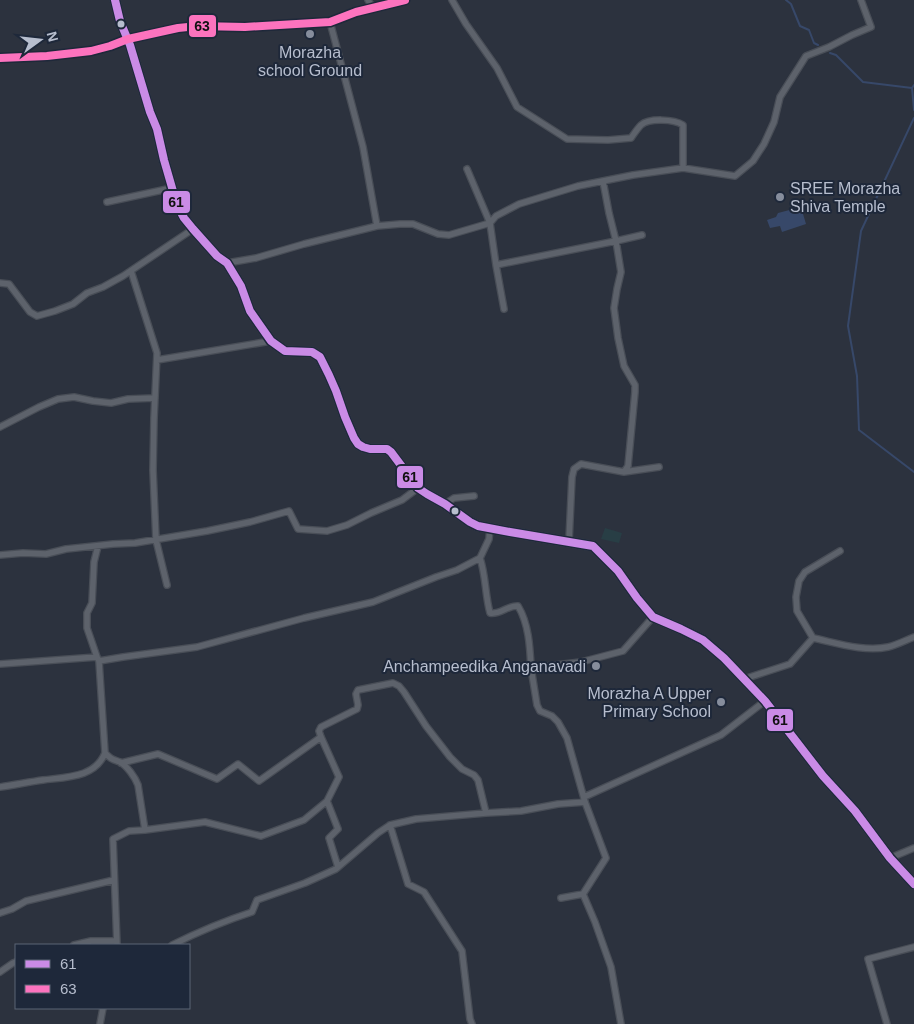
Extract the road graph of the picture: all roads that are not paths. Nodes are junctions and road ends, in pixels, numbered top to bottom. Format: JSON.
{"nodes":[{"id":1,"x":115,"y":0,"type":"edge"},
{"id":2,"x":368,"y":0,"type":"edge"},
{"id":3,"x":405,"y":0,"type":"edge"},
{"id":4,"x":452,"y":0,"type":"edge"},
{"id":5,"x":861,"y":0,"type":"edge"},
{"id":6,"x":373,"y":8,"type":"junction"},
{"id":7,"x":330,"y":22,"type":"junction"},
{"id":8,"x":128,"y":39,"type":"junction"},
{"id":9,"x":0,"y":58,"type":"edge"},
{"id":10,"x":467,"y":168,"type":"dead end"},
{"id":11,"x":683,"y":168,"type":"junction"},
{"id":12,"x":603,"y":181,"type":"junction"},
{"id":13,"x":172,"y":188,"type":"junction"},
{"id":14,"x":107,"y":202,"type":"dead end"},
{"id":15,"x":490,"y":223,"type":"junction"},
{"id":16,"x":377,"y":226,"type":"junction"},
{"id":17,"x":193,"y":229,"type":"junction"},
{"id":18,"x":642,"y":235,"type":"dead end"},
{"id":19,"x":616,"y":241,"type":"junction"},
{"id":20,"x":227,"y":263,"type":"junction"},
{"id":21,"x":496,"y":265,"type":"junction"},
{"id":22,"x":131,"y":271,"type":"junction"},
{"id":23,"x":0,"y":283,"type":"edge"},
{"id":24,"x":504,"y":309,"type":"dead end"},
{"id":25,"x":271,"y":341,"type":"junction"},
{"id":26,"x":156,"y":360,"type":"junction"},
{"id":27,"x":155,"y":398,"type":"junction"},
{"id":28,"x":0,"y":427,"type":"edge"},
{"id":29,"x":659,"y":467,"type":"dead end"},
{"id":30,"x":624,"y":472,"type":"junction"},
{"id":31,"x":418,"y":488,"type":"junction"},
{"id":32,"x":474,"y":496,"type":"dead end"},
{"id":33,"x":445,"y":504,"type":"junction"},
{"id":34,"x":490,"y":528,"type":"junction"},
{"id":35,"x":156,"y":540,"type":"junction"},
{"id":36,"x":570,"y":541,"type":"junction"},
{"id":37,"x":98,"y":546,"type":"junction"},
{"id":38,"x":840,"y":551,"type":"dead end"},
{"id":39,"x":0,"y":555,"type":"edge"},
{"id":40,"x":480,"y":558,"type":"junction"},
{"id":41,"x":167,"y":584,"type":"dead end"},
{"id":42,"x":653,"y":617,"type":"junction"},
{"id":43,"x":914,"y":637,"type":"edge"},
{"id":44,"x":813,"y":638,"type":"junction"},
{"id":45,"x":98,"y":659,"type":"junction"},
{"id":46,"x":0,"y":664,"type":"edge"},
{"id":47,"x":531,"y":668,"type":"junction"},
{"id":48,"x":744,"y":679,"type":"junction"},
{"id":49,"x":765,"y":701,"type":"junction"},
{"id":50,"x":320,"y":738,"type":"junction"},
{"id":51,"x":106,"y":753,"type":"junction"},
{"id":52,"x":121,"y":763,"type":"junction"},
{"id":53,"x":0,"y":787,"type":"edge"},
{"id":54,"x":585,"y":799,"type":"junction"},
{"id":55,"x":327,"y":800,"type":"junction"},
{"id":56,"x":486,"y":813,"type":"junction"},
{"id":57,"x":390,"y":826,"type":"junction"},
{"id":58,"x":145,"y":830,"type":"junction"},
{"id":59,"x":914,"y":848,"type":"edge"},
{"id":60,"x":890,"y":858,"type":"junction"},
{"id":61,"x":338,"y":867,"type":"junction"},
{"id":62,"x":114,"y":880,"type":"junction"},
{"id":63,"x":914,"y":884,"type":"edge"},
{"id":64,"x":583,"y":894,"type":"junction"},
{"id":65,"x":561,"y":898,"type":"dead end"},
{"id":66,"x":0,"y":913,"type":"edge"},
{"id":67,"x":116,"y":943,"type":"edge"},
{"id":68,"x":78,"y":944,"type":"edge"},
{"id":69,"x":174,"y":944,"type":"edge"},
{"id":70,"x":914,"y":947,"type":"edge"},
{"id":71,"x":15,"y":962,"type":"edge"},
{"id":72,"x":0,"y":972,"type":"edge"},
{"id":73,"x":103,"y":1009,"type":"edge"},
{"id":74,"x":100,"y":1024,"type":"edge"},
{"id":75,"x":472,"y":1024,"type":"edge"},
{"id":76,"x":622,"y":1024,"type":"edge"},
{"id":77,"x":887,"y":1024,"type":"edge"}],
"edges":[{"from":1,"to":8,"type":"main road"},
{"from":2,"to":6,"type":"street"},
{"from":3,"to":6,"type":"street"},
{"from":4,"to":11,"type":"street"},
{"from":5,"to":11,"type":"street"},
{"from":6,"to":7,"type":"street"},
{"from":7,"to":8,"type":"street"},
{"from":7,"to":16,"type":"street"},
{"from":8,"to":9,"type":"street"},
{"from":8,"to":13,"type":"main road"},
{"from":10,"to":15,"type":"street"},
{"from":11,"to":12,"type":"street"},
{"from":12,"to":15,"type":"street"},
{"from":12,"to":19,"type":"street"},
{"from":13,"to":14,"type":"street"},
{"from":13,"to":17,"type":"main road"},
{"from":15,"to":16,"type":"street"},
{"from":15,"to":21,"type":"street"},
{"from":16,"to":20,"type":"street"},
{"from":17,"to":20,"type":"main road"},
{"from":17,"to":22,"type":"street"},
{"from":18,"to":19,"type":"street"},
{"from":19,"to":21,"type":"street"},
{"from":19,"to":30,"type":"street"},
{"from":20,"to":25,"type":"main road"},
{"from":21,"to":24,"type":"street"},
{"from":22,"to":23,"type":"street"},
{"from":22,"to":26,"type":"street"},
{"from":25,"to":26,"type":"street"},
{"from":25,"to":31,"type":"main road"},
{"from":26,"to":27,"type":"street"},
{"from":27,"to":28,"type":"street"},
{"from":27,"to":35,"type":"street"},
{"from":29,"to":30,"type":"street"},
{"from":30,"to":36,"type":"street"},
{"from":31,"to":33,"type":"main road"},
{"from":31,"to":35,"type":"street"},
{"from":32,"to":33,"type":"street"},
{"from":33,"to":34,"type":"main road"},
{"from":34,"to":36,"type":"main road"},
{"from":34,"to":40,"type":"street"},
{"from":35,"to":37,"type":"street"},
{"from":35,"to":41,"type":"street"},
{"from":36,"to":42,"type":"main road"},
{"from":37,"to":39,"type":"street"},
{"from":37,"to":45,"type":"street"},
{"from":38,"to":44,"type":"street"},
{"from":40,"to":45,"type":"street"},
{"from":40,"to":47,"type":"street"},
{"from":42,"to":47,"type":"street"},
{"from":42,"to":48,"type":"main road"},
{"from":43,"to":44,"type":"street"},
{"from":44,"to":48,"type":"street"},
{"from":45,"to":46,"type":"street"},
{"from":45,"to":51,"type":"street"},
{"from":47,"to":54,"type":"street"},
{"from":48,"to":49,"type":"main road"},
{"from":49,"to":54,"type":"street"},
{"from":49,"to":60,"type":"main road"},
{"from":50,"to":52,"type":"street"},
{"from":50,"to":55,"type":"street"},
{"from":50,"to":56,"type":"street"},
{"from":51,"to":52,"type":"street"},
{"from":51,"to":53,"type":"street"},
{"from":52,"to":58,"type":"street"},
{"from":54,"to":56,"type":"street"},
{"from":54,"to":64,"type":"street"},
{"from":55,"to":58,"type":"street"},
{"from":55,"to":61,"type":"street"},
{"from":56,"to":57,"type":"street"},
{"from":57,"to":61,"type":"street"},
{"from":57,"to":75,"type":"street"},
{"from":58,"to":62,"type":"street"},
{"from":59,"to":60,"type":"street"},
{"from":60,"to":63,"type":"main road"},
{"from":61,"to":69,"type":"street"},
{"from":62,"to":66,"type":"street"},
{"from":62,"to":67,"type":"street"},
{"from":64,"to":65,"type":"street"},
{"from":64,"to":76,"type":"street"},
{"from":67,"to":68,"type":"street"},
{"from":70,"to":77,"type":"street"},
{"from":71,"to":72,"type":"street"},
{"from":73,"to":74,"type":"street"}]}
